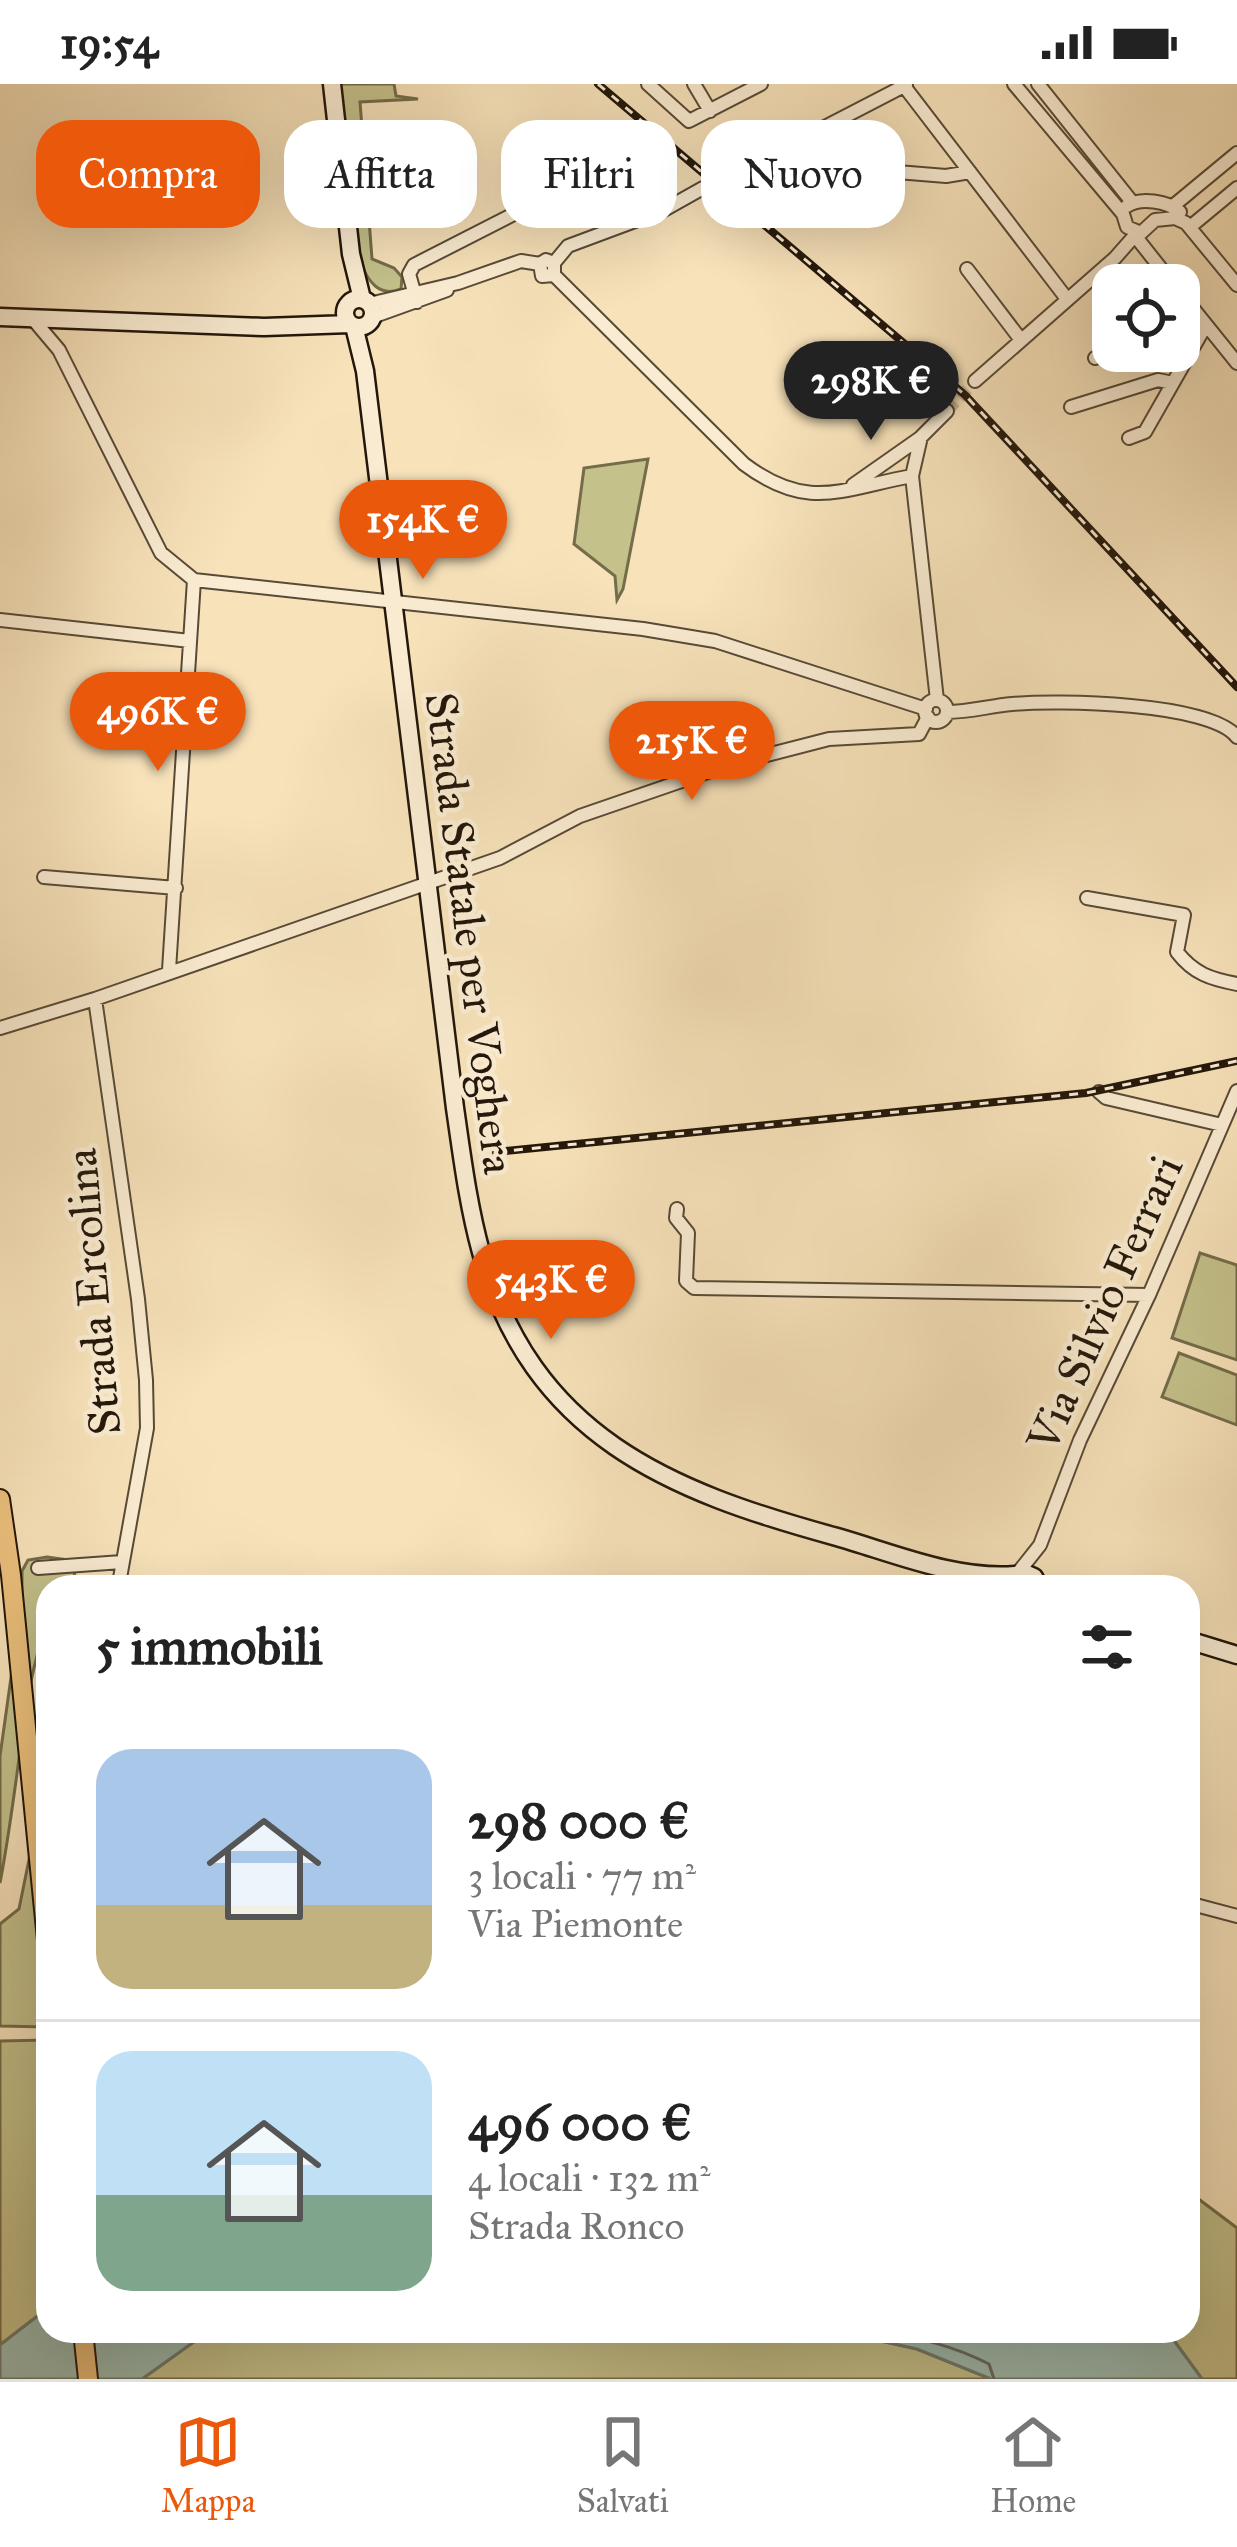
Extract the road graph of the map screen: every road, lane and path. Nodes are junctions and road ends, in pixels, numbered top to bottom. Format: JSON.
{"nodes":[{"id":1,"x":332,"y":84,"type":"edge"},
{"id":2,"x":648,"y":84,"type":"edge"},
{"id":3,"x":694,"y":84,"type":"edge"},
{"id":4,"x":761,"y":84,"type":"edge"},
{"id":5,"x":1014,"y":84,"type":"edge"},
{"id":6,"x":1039,"y":84,"type":"edge"},
{"id":7,"x":906,"y":85,"type":"edge"},
{"id":8,"x":710,"y":110,"type":"junction"},
{"id":9,"x":838,"y":120,"type":"edge"},
{"id":10,"x":1237,"y":153,"type":"edge"},
{"id":11,"x":1224,"y":164,"type":"junction"},
{"id":12,"x":970,"y":172,"type":"junction"},
{"id":13,"x":905,"y":173,"type":"edge"},
{"id":14,"x":1237,"y":184,"type":"edge"},
{"id":15,"x":701,"y":189,"type":"tunnel mouth"},
{"id":16,"x":1148,"y":203,"type":"junction"},
{"id":17,"x":1173,"y":206,"type":"junction"},
{"id":18,"x":1127,"y":208,"type":"junction"},
{"id":19,"x":1155,"y":220,"type":"junction"},
{"id":20,"x":501,"y":221,"type":"edge"},
{"id":21,"x":1188,"y":225,"type":"junction"},
{"id":22,"x":1137,"y":235,"type":"junction"},
{"id":23,"x":1122,"y":251,"type":"junction"},
{"id":24,"x":1155,"y":261,"type":"junction"},
{"id":25,"x":1157,"y":264,"type":"edge"},
{"id":26,"x":549,"y":268,"type":"junction"},
{"id":27,"x":967,"y":269,"type":"dead end"},
{"id":28,"x":1237,"y":286,"type":"edge"},
{"id":29,"x":416,"y":297,"type":"junction"},
{"id":30,"x":1067,"y":299,"type":"junction"},
{"id":31,"x":359,"y":313,"type":"junction"},
{"id":32,"x":0,"y":317,"type":"edge"},
{"id":33,"x":32,"y":317,"type":"junction"},
{"id":34,"x":1200,"y":318,"type":"edge"},
{"id":35,"x":1206,"y":325,"type":"junction"},
{"id":36,"x":1200,"y":332,"type":"edge"},
{"id":37,"x":1021,"y":340,"type":"junction"},
{"id":38,"x":1237,"y":363,"type":"edge"},
{"id":39,"x":1177,"y":372,"type":"edge"},
{"id":40,"x":975,"y":381,"type":"tunnel mouth"},
{"id":41,"x":1173,"y":383,"type":"junction"},
{"id":42,"x":1071,"y":407,"type":"dead end"},
{"id":43,"x":947,"y":411,"type":"tunnel mouth"},
{"id":44,"x":921,"y":437,"type":"junction"},
{"id":45,"x":1130,"y":438,"type":"dead end"},
{"id":46,"x":912,"y":476,"type":"junction"},
{"id":47,"x":849,"y":488,"type":"junction"},
{"id":48,"x":194,"y":580,"type":"junction"},
{"id":49,"x":393,"y":604,"type":"junction"},
{"id":50,"x":0,"y":620,"type":"edge"},
{"id":51,"x":190,"y":641,"type":"junction"},
{"id":52,"x":930,"y":709,"type":"junction"},
{"id":53,"x":1237,"y":736,"type":"edge"},
{"id":54,"x":44,"y":877,"type":"dead end"},
{"id":55,"x":427,"y":880,"type":"junction"},
{"id":56,"x":176,"y":888,"type":"junction"},
{"id":57,"x":1087,"y":898,"type":"dead end"},
{"id":58,"x":169,"y":970,"type":"junction"},
{"id":59,"x":1237,"y":984,"type":"edge"},
{"id":60,"x":95,"y":999,"type":"junction"},
{"id":61,"x":0,"y":1028,"type":"edge"},
{"id":62,"x":1237,"y":1091,"type":"edge"},
{"id":63,"x":1099,"y":1092,"type":"dead end"},
{"id":64,"x":1222,"y":1125,"type":"junction"},
{"id":65,"x":677,"y":1209,"type":"dead end"},
{"id":66,"x":1149,"y":1295,"type":"junction"},
{"id":67,"x":0,"y":1499,"type":"edge"},
{"id":68,"x":1040,"y":1545,"type":"junction"},
{"id":69,"x":122,"y":1562,"type":"junction"},
{"id":70,"x":38,"y":1568,"type":"dead end"},
{"id":71,"x":964,"y":1572,"type":"junction"},
{"id":72,"x":120,"y":1575,"type":"edge"},
{"id":73,"x":971,"y":1575,"type":"edge"},
{"id":74,"x":985,"y":1575,"type":"edge"},
{"id":75,"x":1016,"y":1575,"type":"edge"},
{"id":76,"x":1039,"y":1575,"type":"edge"},
{"id":77,"x":1200,"y":1644,"type":"edge"},
{"id":78,"x":1237,"y":1655,"type":"edge"},
{"id":79,"x":36,"y":1823,"type":"edge"},
{"id":80,"x":1200,"y":1906,"type":"edge"},
{"id":81,"x":1237,"y":1916,"type":"edge"},
{"id":82,"x":84,"y":2343,"type":"edge"},
{"id":83,"x":88,"y":2379,"type":"edge"}],
"edges":[{"from":1,"to":31,"type":"main road","name":"Strada Statale per Voghera"},
{"from":2,"to":8,"type":"street"},
{"from":3,"to":8,"type":"street"},
{"from":4,"to":8,"type":"street"},
{"from":5,"to":18,"type":"street"},
{"from":6,"to":18,"type":"street"},
{"from":7,"to":9,"type":"street"},
{"from":7,"to":12,"type":"street"},
{"from":10,"to":11,"type":"street"},
{"from":11,"to":14,"type":"street"},
{"from":11,"to":17,"type":"street"},
{"from":12,"to":13,"type":"street"},
{"from":12,"to":30,"type":"street"},
{"from":14,"to":21,"type":"street"},
{"from":15,"to":26,"type":"street"},
{"from":16,"to":17,"type":"street"},
{"from":16,"to":18,"type":"street"},
{"from":16,"to":19,"type":"street"},
{"from":17,"to":21,"type":"street"},
{"from":18,"to":22,"type":"street"},
{"from":19,"to":21,"type":"street"},
{"from":19,"to":22,"type":"street"},
{"from":20,"to":29,"type":"street"},
{"from":21,"to":28,"type":"street"},
{"from":22,"to":23,"type":"street"},
{"from":22,"to":24,"type":"street"},
{"from":23,"to":24,"type":"street"},
{"from":23,"to":30,"type":"street"},
{"from":24,"to":25,"type":"street"},
{"from":26,"to":29,"type":"street"},
{"from":26,"to":47,"type":"street"},
{"from":27,"to":37,"type":"street"},
{"from":29,"to":31,"type":"street"},
{"from":30,"to":37,"type":"street"},
{"from":31,"to":33,"type":"main road"},
{"from":31,"to":49,"type":"main road","name":"Strada Statale per Voghera"},
{"from":32,"to":33,"type":"main road"},
{"from":33,"to":48,"type":"street"},
{"from":34,"to":35,"type":"street"},
{"from":35,"to":36,"type":"street"},
{"from":35,"to":38,"type":"street"},
{"from":37,"to":40,"type":"street"},
{"from":39,"to":41,"type":"street"},
{"from":41,"to":42,"type":"street"},
{"from":41,"to":45,"type":"street"},
{"from":43,"to":44,"type":"street"},
{"from":44,"to":46,"type":"street"},
{"from":44,"to":47,"type":"street"},
{"from":46,"to":47,"type":"street"},
{"from":46,"to":52,"type":"street"},
{"from":48,"to":49,"type":"street"},
{"from":48,"to":51,"type":"street"},
{"from":49,"to":52,"type":"street"},
{"from":49,"to":55,"type":"main road","name":"Strada Statale per Voghera"},
{"from":50,"to":51,"type":"street"},
{"from":51,"to":56,"type":"street"},
{"from":52,"to":53,"type":"street"},
{"from":52,"to":55,"type":"street"},
{"from":54,"to":56,"type":"street"},
{"from":55,"to":58,"type":"street"},
{"from":55,"to":71,"type":"main road","name":"Strada Statale per Voghera"},
{"from":56,"to":58,"type":"street"},
{"from":57,"to":59,"type":"street"},
{"from":58,"to":60,"type":"street"},
{"from":60,"to":61,"type":"street"},
{"from":60,"to":69,"type":"street","name":"Strada Ercolina"},
{"from":62,"to":64,"type":"street","name":"Via Silvio Ferrari"},
{"from":63,"to":64,"type":"street"},
{"from":64,"to":66,"type":"street","name":"Via Silvio Ferrari"},
{"from":65,"to":66,"type":"street"},
{"from":66,"to":68,"type":"street","name":"Via Silvio Ferrari"},
{"from":67,"to":79,"type":"main road"},
{"from":68,"to":75,"type":"street","name":"Via Silvio Ferrari"},
{"from":68,"to":76,"type":"street","name":"Via Silvio Ferrari"},
{"from":69,"to":70,"type":"street"},
{"from":69,"to":72,"type":"street","name":"Strada Ercolina"},
{"from":71,"to":73,"type":"main road","name":"Strada Statale per Voghera"},
{"from":71,"to":74,"type":"main road","name":"Strada Statale per Voghera"},
{"from":77,"to":78,"type":"main road"},
{"from":80,"to":81,"type":"street"},
{"from":82,"to":83,"type":"main road"}]}
